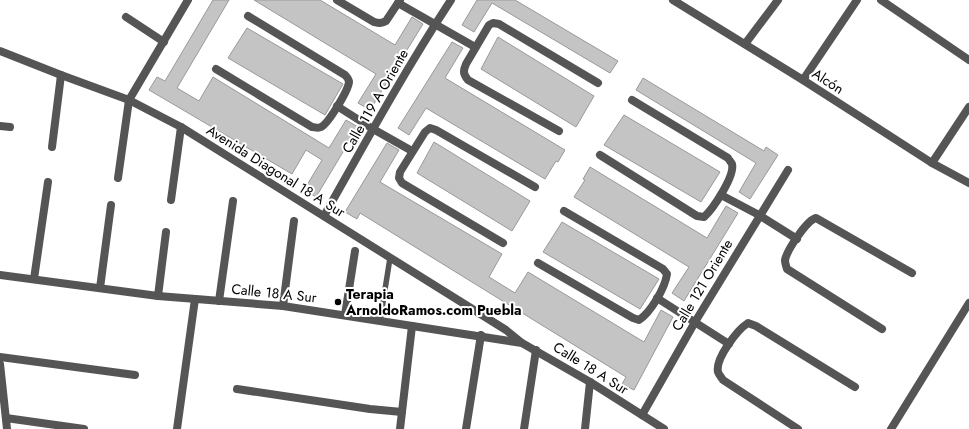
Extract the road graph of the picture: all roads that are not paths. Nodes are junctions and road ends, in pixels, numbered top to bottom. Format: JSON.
{"nodes":[{"id":1,"x":188,"y":0,"type":"edge"},
{"id":2,"x":337,"y":0,"type":"edge"},
{"id":3,"x":451,"y":0,"type":"edge"},
{"id":4,"x":673,"y":0,"type":"edge"},
{"id":5,"x":778,"y":0,"type":"edge"},
{"id":6,"x":857,"y":0,"type":"edge"},
{"id":7,"x":881,"y":0,"type":"edge"},
{"id":8,"x":399,"y":2,"type":"edge"},
{"id":9,"x":248,"y":16,"type":"dead end"},
{"id":10,"x":126,"y":17,"type":"dead end"},
{"id":11,"x":435,"y":24,"type":"junction"},
{"id":12,"x":164,"y":42,"type":"junction"},
{"id":13,"x":745,"y":44,"type":"junction"},
{"id":14,"x":475,"y":47,"type":"junction"},
{"id":15,"x":0,"y":51,"type":"edge"},
{"id":16,"x":969,"y":60,"type":"edge"},
{"id":17,"x":216,"y":69,"type":"dead end"},
{"id":18,"x":61,"y":75,"type":"junction"},
{"id":19,"x":803,"y":80,"type":"junction"},
{"id":20,"x":598,"y":83,"type":"dead end"},
{"id":21,"x":129,"y":100,"type":"junction"},
{"id":22,"x":632,"y":100,"type":"dead end"},
{"id":23,"x":337,"y":106,"type":"junction"},
{"id":24,"x":969,"y":107,"type":"edge"},
{"id":25,"x":0,"y":126,"type":"edge"},
{"id":26,"x":10,"y":127,"type":"dead end"},
{"id":27,"x":181,"y":127,"type":"junction"},
{"id":28,"x":373,"y":129,"type":"junction"},
{"id":29,"x":559,"y":131,"type":"dead end"},
{"id":30,"x":52,"y":147,"type":"dead end"},
{"id":31,"x":412,"y":151,"type":"junction"},
{"id":32,"x":600,"y":155,"type":"dead end"},
{"id":33,"x":932,"y":163,"type":"junction"},
{"id":34,"x":788,"y":170,"type":"dead end"},
{"id":35,"x":118,"y":178,"type":"dead end"},
{"id":36,"x":48,"y":182,"type":"dead end"},
{"id":37,"x":969,"y":183,"type":"edge"},
{"id":38,"x":535,"y":187,"type":"dead end"},
{"id":39,"x":721,"y":195,"type":"junction"},
{"id":40,"x":171,"y":200,"type":"dead end"},
{"id":41,"x":233,"y":200,"type":"dead end"},
{"id":42,"x":111,"y":205,"type":"dead end"},
{"id":43,"x":564,"y":211,"type":"dead end"},
{"id":44,"x":759,"y":215,"type":"junction"},
{"id":45,"x":324,"y":216,"type":"junction"},
{"id":46,"x":294,"y":221,"type":"dead end"},
{"id":47,"x":166,"y":232,"type":"dead end"},
{"id":48,"x":796,"y":239,"type":"junction"},
{"id":49,"x":503,"y":243,"type":"dead end"},
{"id":50,"x":356,"y":251,"type":"dead end"},
{"id":51,"x":390,"y":258,"type":"junction"},
{"id":52,"x":538,"y":262,"type":"dead end"},
{"id":53,"x":912,"y":273,"type":"dead end"},
{"id":54,"x":0,"y":275,"type":"edge"},
{"id":55,"x":34,"y":279,"type":"junction"},
{"id":56,"x":100,"y":288,"type":"junction"},
{"id":57,"x":158,"y":296,"type":"junction"},
{"id":58,"x":657,"y":298,"type":"junction"},
{"id":59,"x":195,"y":299,"type":"junction"},
{"id":60,"x":220,"y":301,"type":"junction"},
{"id":61,"x":969,"y":303,"type":"edge"},
{"id":62,"x":283,"y":306,"type":"junction"},
{"id":63,"x":345,"y":315,"type":"junction"},
{"id":64,"x":380,"y":321,"type":"junction"},
{"id":65,"x":695,"y":322,"type":"junction"},
{"id":66,"x":412,"y":326,"type":"junction"},
{"id":67,"x":882,"y":329,"type":"dead end"},
{"id":68,"x":481,"y":335,"type":"junction"},
{"id":69,"x":522,"y":343,"type":"junction"},
{"id":70,"x":729,"y":344,"type":"junction"},
{"id":71,"x":536,"y":350,"type":"junction"},
{"id":72,"x":0,"y":357,"type":"edge"},
{"id":73,"x":0,"y":364,"type":"edge"},
{"id":74,"x":135,"y":375,"type":"dead end"},
{"id":75,"x":590,"y":382,"type":"junction"},
{"id":76,"x":855,"y":387,"type":"dead end"},
{"id":77,"x":237,"y":389,"type":"dead end"},
{"id":78,"x":402,"y":412,"type":"junction"},
{"id":79,"x":642,"y":415,"type":"junction"},
{"id":80,"x":6,"y":418,"type":"junction"},
{"id":81,"x":7,"y":429,"type":"edge"},
{"id":82,"x":84,"y":429,"type":"edge"},
{"id":83,"x":177,"y":429,"type":"edge"},
{"id":84,"x":400,"y":429,"type":"edge"},
{"id":85,"x":466,"y":429,"type":"edge"},
{"id":86,"x":524,"y":429,"type":"edge"},
{"id":87,"x":585,"y":429,"type":"edge"},
{"id":88,"x":664,"y":429,"type":"edge"},
{"id":89,"x":798,"y":429,"type":"edge"},
{"id":90,"x":891,"y":429,"type":"edge"}],
"edges":[{"from":1,"to":12,"type":"street"},
{"from":2,"to":8,"type":"street"},
{"from":3,"to":11,"type":"street","name":"Calle 119 A Oriente"},
{"from":4,"to":13,"type":"street","name":"Alcón"},
{"from":5,"to":13,"type":"street"},
{"from":6,"to":19,"type":"street"},
{"from":7,"to":16,"type":"street"},
{"from":8,"to":11,"type":"street"},
{"from":9,"to":23,"type":"street"},
{"from":10,"to":12,"type":"street"},
{"from":11,"to":14,"type":"street"},
{"from":11,"to":28,"type":"street","name":"Calle 119 A Oriente"},
{"from":12,"to":21,"type":"street"},
{"from":13,"to":19,"type":"street","name":"Alcón"},
{"from":14,"to":20,"type":"street"},
{"from":14,"to":29,"type":"street"},
{"from":15,"to":18,"type":"street","name":"Avenida Diagonal 18 A Sur"},
{"from":17,"to":23,"type":"street"},
{"from":18,"to":21,"type":"street","name":"Avenida Diagonal 18 A Sur"},
{"from":18,"to":30,"type":"street"},
{"from":19,"to":33,"type":"street","name":"Alcón"},
{"from":21,"to":27,"type":"street","name":"Avenida Diagonal 18 A Sur"},
{"from":21,"to":35,"type":"street"},
{"from":22,"to":39,"type":"street"},
{"from":23,"to":28,"type":"street"},
{"from":24,"to":33,"type":"street"},
{"from":25,"to":26,"type":"street"},
{"from":27,"to":40,"type":"street"},
{"from":27,"to":45,"type":"street","name":"Avenida Diagonal 18 A Sur"},
{"from":28,"to":31,"type":"street"},
{"from":28,"to":45,"type":"street","name":"Calle 119 A Oriente"},
{"from":31,"to":38,"type":"street"},
{"from":31,"to":49,"type":"street"},
{"from":32,"to":39,"type":"street"},
{"from":33,"to":37,"type":"street","name":"Alcón"},
{"from":34,"to":44,"type":"street","name":"Calle 121 Oriente"},
{"from":36,"to":55,"type":"street"},
{"from":39,"to":44,"type":"street"},
{"from":41,"to":60,"type":"street"},
{"from":42,"to":56,"type":"street"},
{"from":43,"to":58,"type":"street"},
{"from":44,"to":48,"type":"street"},
{"from":44,"to":65,"type":"street","name":"Calle 121 Oriente"},
{"from":45,"to":51,"type":"street","name":"Avenida Diagonal 18 A Sur"},
{"from":46,"to":62,"type":"street"},
{"from":47,"to":57,"type":"street"},
{"from":48,"to":53,"type":"street"},
{"from":48,"to":67,"type":"street"},
{"from":50,"to":63,"type":"street"},
{"from":51,"to":64,"type":"street"},
{"from":51,"to":69,"type":"street","name":"Avenida Diagonal 18 A Sur"},
{"from":52,"to":58,"type":"street"},
{"from":54,"to":55,"type":"street","name":"Calle 18 A Sur"},
{"from":55,"to":56,"type":"street","name":"Calle 18 A Sur"},
{"from":56,"to":57,"type":"street","name":"Calle 18 A Sur"},
{"from":57,"to":59,"type":"street","name":"Calle 18 A Sur"},
{"from":58,"to":65,"type":"street"},
{"from":59,"to":60,"type":"street","name":"Calle 18 A Sur"},
{"from":59,"to":83,"type":"street"},
{"from":60,"to":62,"type":"street","name":"Calle 18 A Sur"},
{"from":61,"to":90,"type":"street"},
{"from":62,"to":63,"type":"street","name":"Calle 18 A Sur"},
{"from":63,"to":64,"type":"street","name":"Calle 18 A Sur"},
{"from":64,"to":66,"type":"street","name":"Calle 18 A Sur"},
{"from":65,"to":70,"type":"street"},
{"from":65,"to":79,"type":"street","name":"Calle 121 Oriente"},
{"from":66,"to":68,"type":"street","name":"Calle 18 A Sur"},
{"from":66,"to":78,"type":"street"},
{"from":68,"to":69,"type":"street","name":"Calle 18 A Sur"},
{"from":68,"to":85,"type":"street"},
{"from":69,"to":71,"type":"street","name":"Calle 18 A Sur"},
{"from":70,"to":76,"type":"street"},
{"from":70,"to":89,"type":"street"},
{"from":71,"to":75,"type":"street","name":"Calle 18 A Sur"},
{"from":71,"to":86,"type":"street"},
{"from":72,"to":74,"type":"street"},
{"from":73,"to":80,"type":"street"},
{"from":75,"to":79,"type":"street","name":"Calle 18 A Sur"},
{"from":75,"to":87,"type":"street"},
{"from":77,"to":78,"type":"street"},
{"from":78,"to":84,"type":"street"},
{"from":79,"to":88,"type":"street","name":"Calle 18 A Sur"},
{"from":80,"to":81,"type":"street"},
{"from":80,"to":82,"type":"street"}]}
